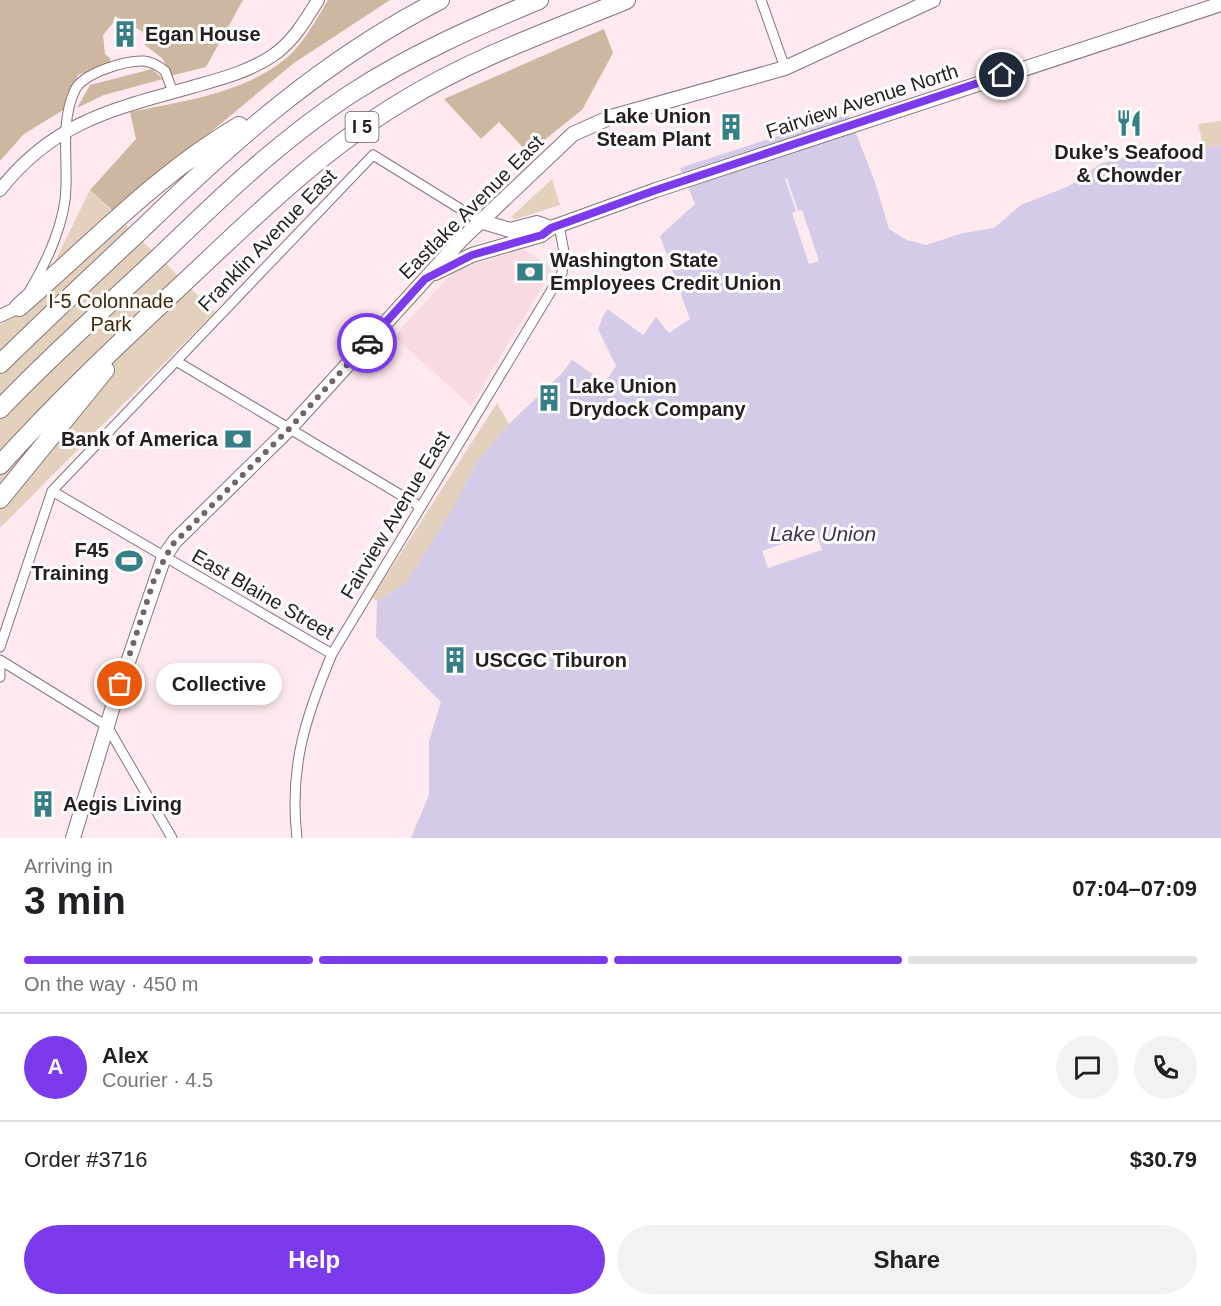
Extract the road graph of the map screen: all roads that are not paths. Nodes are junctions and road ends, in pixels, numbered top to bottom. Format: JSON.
{"nodes":[{"id":1,"x":318,"y":0,"type":"edge"},
{"id":2,"x":440,"y":0,"type":"edge"},
{"id":3,"x":537,"y":0,"type":"edge"},
{"id":4,"x":626,"y":0,"type":"edge"},
{"id":5,"x":761,"y":0,"type":"edge"},
{"id":6,"x":933,"y":0,"type":"edge"},
{"id":7,"x":1221,"y":4,"type":"edge"},
{"id":8,"x":785,"y":68,"type":"junction"},
{"id":9,"x":173,"y":93,"type":"junction"},
{"id":10,"x":284,"y":99,"type":"junction"},
{"id":11,"x":66,"y":131,"type":"junction"},
{"id":12,"x":0,"y":190,"type":"edge"},
{"id":13,"x":480,"y":221,"type":"junction"},
{"id":14,"x":555,"y":226,"type":"junction"},
{"id":15,"x":425,"y":279,"type":"junction"},
{"id":16,"x":20,"y":307,"type":"junction"},
{"id":17,"x":0,"y":316,"type":"edge"},
{"id":18,"x":143,"y":321,"type":"junction"},
{"id":19,"x":176,"y":361,"type":"junction"},
{"id":20,"x":0,"y":364,"type":"edge"},
{"id":21,"x":0,"y":409,"type":"edge"},
{"id":22,"x":289,"y":429,"type":"junction"},
{"id":23,"x":0,"y":465,"type":"edge"},
{"id":24,"x":52,"y":491,"type":"junction"},
{"id":25,"x":0,"y":499,"type":"edge"},
{"id":26,"x":421,"y":507,"type":"junction"},
{"id":27,"x":164,"y":557,"type":"junction"},
{"id":28,"x":0,"y":647,"type":"edge"},
{"id":29,"x":332,"y":654,"type":"junction"},
{"id":30,"x":0,"y":660,"type":"edge"},
{"id":31,"x":0,"y":667,"type":"edge"},
{"id":32,"x":0,"y":676,"type":"edge"},
{"id":33,"x":107,"y":726,"type":"junction"},
{"id":34,"x":73,"y":838,"type":"edge"},
{"id":35,"x":172,"y":838,"type":"edge"},
{"id":36,"x":297,"y":838,"type":"edge"}],
"edges":[{"from":1,"to":9,"type":"street"},
{"from":2,"to":10,"type":"highway"},
{"from":3,"to":21,"type":"highway"},
{"from":4,"to":18,"type":"highway","number":"I 5"},
{"from":5,"to":8,"type":"street"},
{"from":6,"to":8,"type":"main road","name":"Eastlake Avenue East"},
{"from":7,"to":14,"type":"main road","name":"Fairview Avenue North"},
{"from":8,"to":13,"type":"main road","name":"Eastlake Avenue East"},
{"from":9,"to":11,"type":"street"},
{"from":9,"to":11,"type":"street"},
{"from":10,"to":16,"type":"highway"},
{"from":10,"to":20,"type":"highway"},
{"from":11,"to":12,"type":"street"},
{"from":11,"to":16,"type":"street"},
{"from":13,"to":14,"type":"main road","name":"Fairview Avenue North"},
{"from":13,"to":15,"type":"main road","name":"Eastlake Avenue East"},
{"from":13,"to":19,"type":"street","name":"Franklin Avenue East"},
{"from":14,"to":15,"type":"main road","name":"Fairview Avenue North"},
{"from":14,"to":26,"type":"street","name":"Fairview Avenue East"},
{"from":15,"to":22,"type":"main road","name":"Eastlake Avenue East"},
{"from":16,"to":17,"type":"street"},
{"from":18,"to":23,"type":"highway","number":"I 5"},
{"from":18,"to":25,"type":"highway"},
{"from":19,"to":22,"type":"street"},
{"from":19,"to":24,"type":"street","name":"Franklin Avenue East"},
{"from":22,"to":26,"type":"street"},
{"from":22,"to":27,"type":"main road","name":"Eastlake Avenue East"},
{"from":24,"to":27,"type":"street","name":"East Blaine Street"},
{"from":24,"to":28,"type":"street","name":"Franklin Avenue East"},
{"from":26,"to":29,"type":"street","name":"Fairview Avenue East"},
{"from":27,"to":29,"type":"street","name":"East Blaine Street"},
{"from":27,"to":33,"type":"main road","name":"Eastlake Avenue East"},
{"from":29,"to":36,"type":"street","name":"Fairview Avenue East"},
{"from":30,"to":33,"type":"street"},
{"from":31,"to":32,"type":"street"},
{"from":33,"to":34,"type":"main road","name":"Eastlake Avenue East"},
{"from":33,"to":35,"type":"street"}]}
